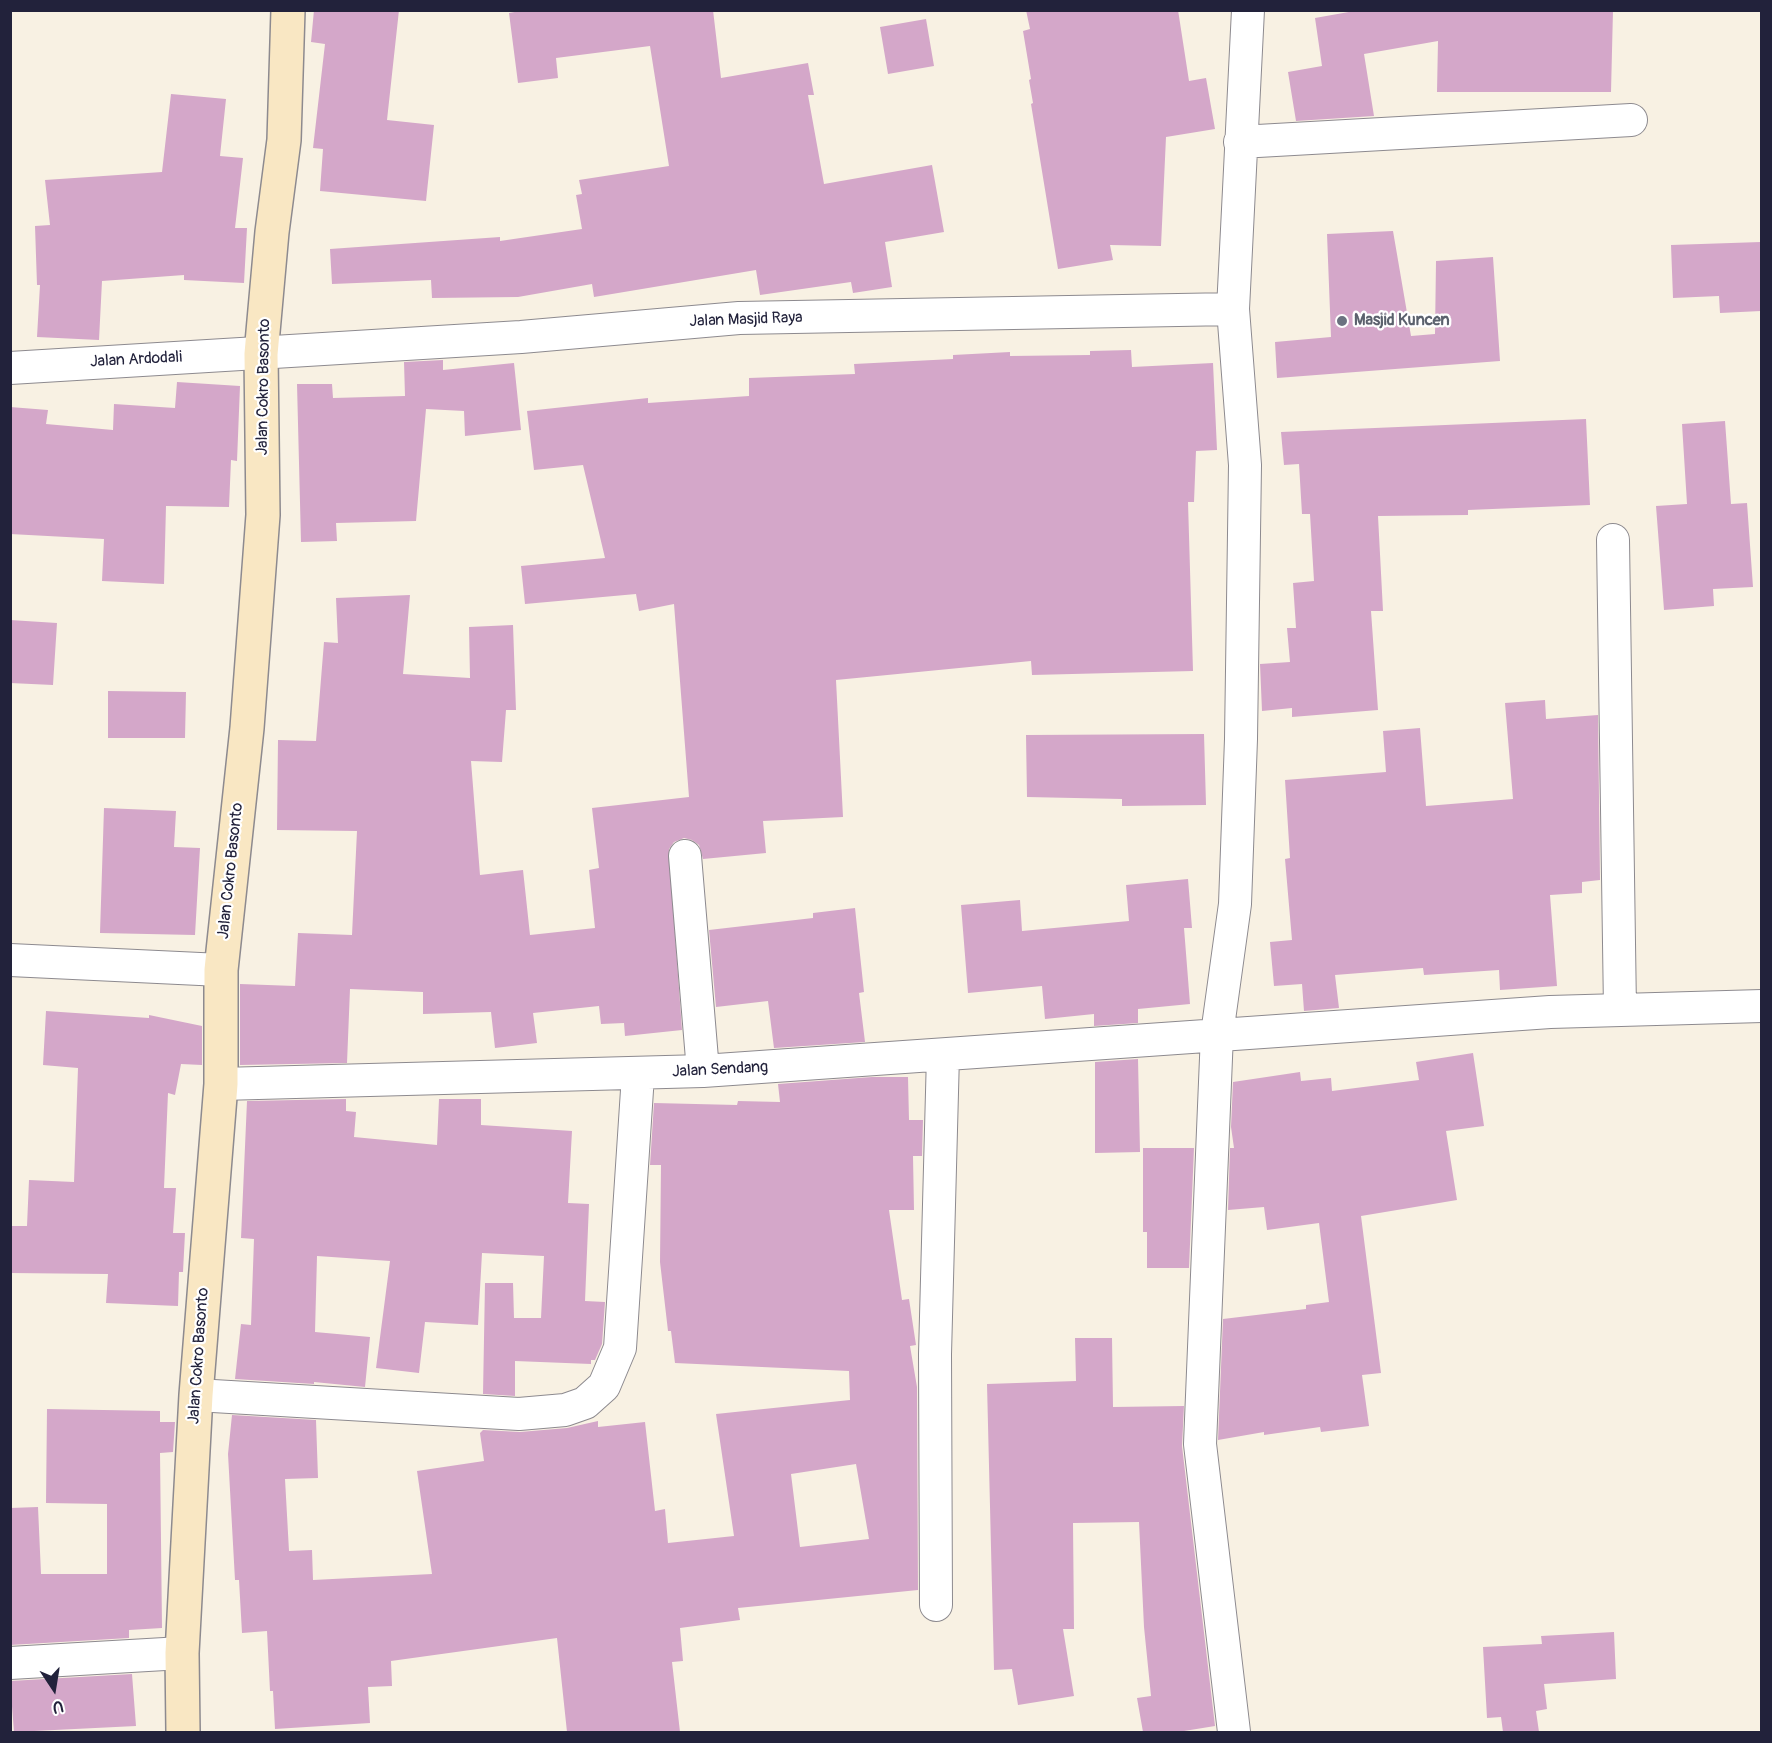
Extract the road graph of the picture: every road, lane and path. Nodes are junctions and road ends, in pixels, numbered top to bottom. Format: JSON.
{"nodes":[{"id":1,"x":288,"y":10,"type":"edge"},
{"id":2,"x":1248,"y":10,"type":"edge"},
{"id":3,"x":1630,"y":120,"type":"dead end"},
{"id":4,"x":1240,"y":142,"type":"junction"},
{"id":5,"x":1233,"y":309,"type":"junction"},
{"id":6,"x":261,"y":354,"type":"junction"},
{"id":7,"x":10,"y":368,"type":"edge"},
{"id":8,"x":1613,"y":540,"type":"dead end"},
{"id":9,"x":685,"y":856,"type":"dead end"},
{"id":10,"x":10,"y":960,"type":"edge"},
{"id":11,"x":221,"y":970,"type":"junction"},
{"id":12,"x":1761,"y":1006,"type":"edge"},
{"id":13,"x":1620,"y":1010,"type":"junction"},
{"id":14,"x":1217,"y":1034,"type":"junction"},
{"id":15,"x":943,"y":1055,"type":"junction"},
{"id":16,"x":703,"y":1071,"type":"junction"},
{"id":17,"x":638,"y":1075,"type":"junction"},
{"id":18,"x":221,"y":1084,"type":"junction"},
{"id":19,"x":196,"y":1395,"type":"junction"},
{"id":20,"x":936,"y":1605,"type":"dead end"},
{"id":21,"x":182,"y":1653,"type":"junction"},
{"id":22,"x":10,"y":1664,"type":"edge"},
{"id":23,"x":183,"y":1732,"type":"edge"},
{"id":24,"x":1234,"y":1732,"type":"edge"}],
"edges":[{"from":1,"to":6,"type":"street","name":"Jalan Cokro Basonto"},
{"from":2,"to":4,"type":"street"},
{"from":3,"to":4,"type":"street"},
{"from":4,"to":5,"type":"street"},
{"from":5,"to":6,"type":"street","name":"Jalan Masjid Raya"},
{"from":5,"to":14,"type":"street"},
{"from":6,"to":7,"type":"street","name":"Jalan Ardodali"},
{"from":6,"to":11,"type":"street","name":"Jalan Cokro Basonto"},
{"from":8,"to":13,"type":"street"},
{"from":9,"to":16,"type":"street"},
{"from":10,"to":11,"type":"street"},
{"from":11,"to":18,"type":"street","name":"Jalan Cokro Basonto"},
{"from":12,"to":13,"type":"street","name":"Jalan Sendang"},
{"from":13,"to":14,"type":"street","name":"Jalan Sendang"},
{"from":14,"to":15,"type":"street","name":"Jalan Sendang"},
{"from":14,"to":24,"type":"street"},
{"from":15,"to":16,"type":"street","name":"Jalan Sendang"},
{"from":15,"to":20,"type":"street"},
{"from":16,"to":17,"type":"street","name":"Jalan Sendang"},
{"from":17,"to":18,"type":"street","name":"Jalan Sendang"},
{"from":17,"to":19,"type":"street"},
{"from":18,"to":19,"type":"street","name":"Jalan Cokro Basonto"},
{"from":19,"to":21,"type":"street","name":"Jalan Cokro Basonto"},
{"from":21,"to":22,"type":"street"},
{"from":21,"to":23,"type":"street","name":"Jalan Cokro Basonto"}]}
